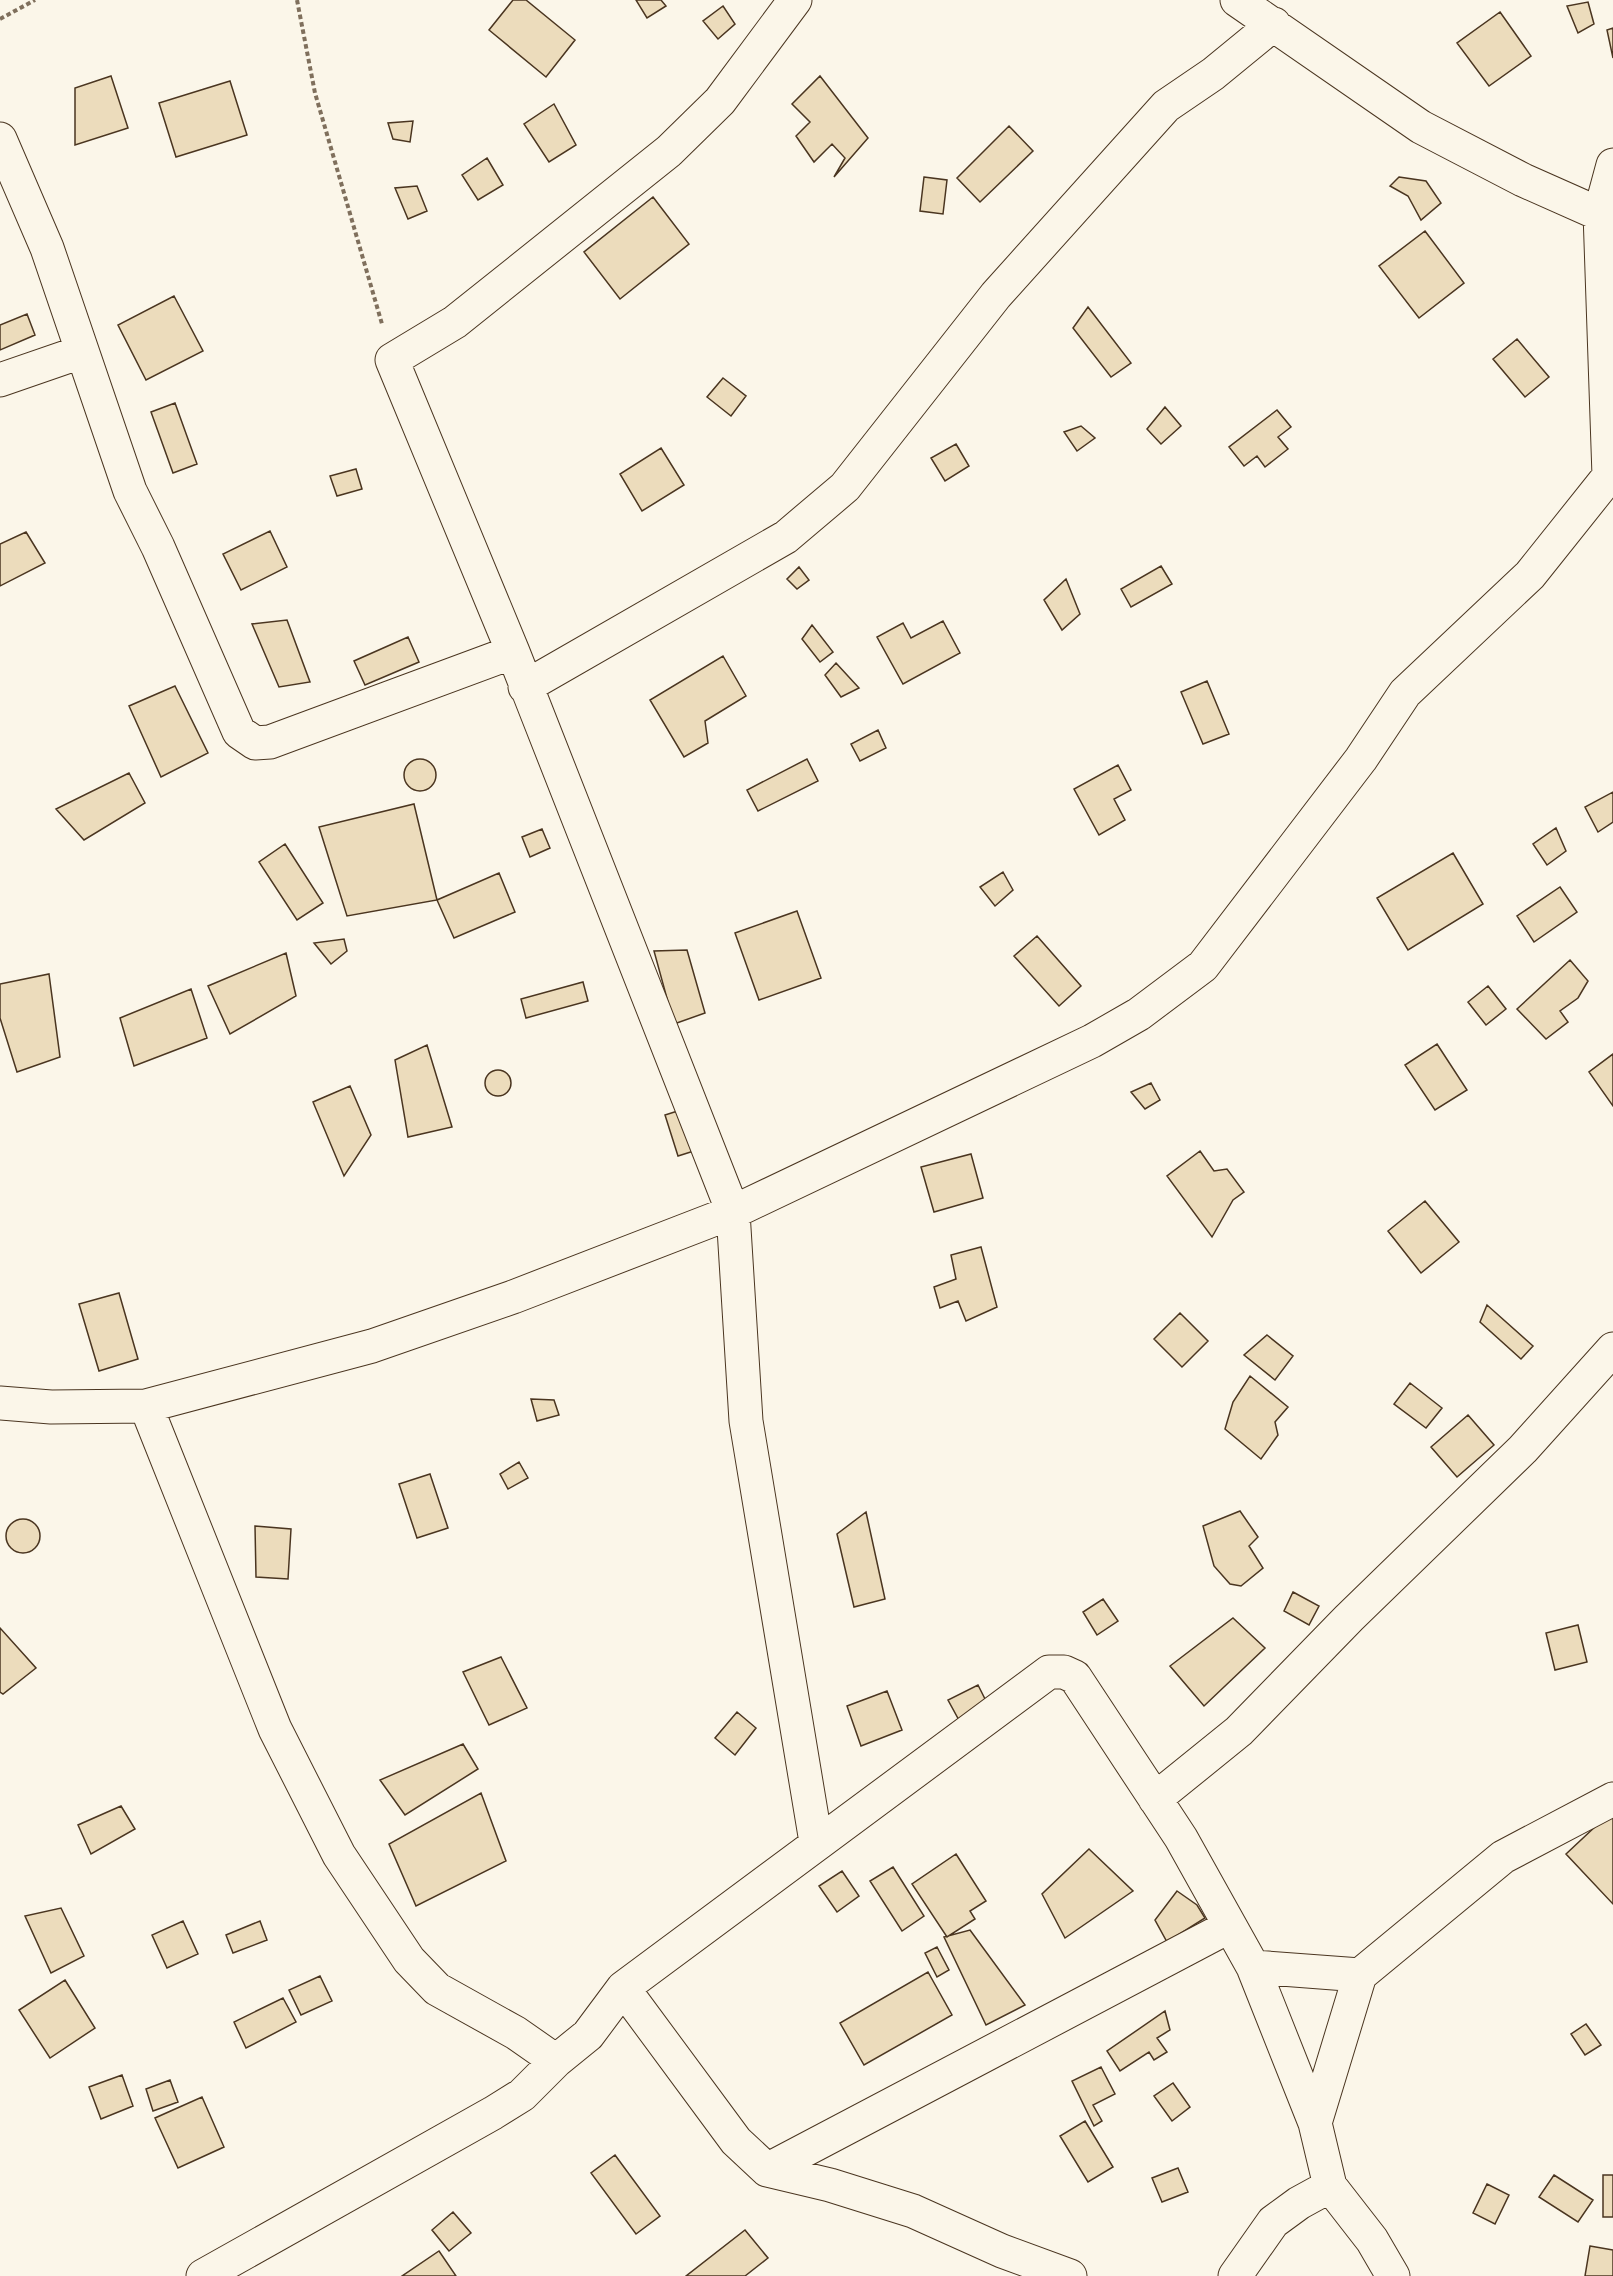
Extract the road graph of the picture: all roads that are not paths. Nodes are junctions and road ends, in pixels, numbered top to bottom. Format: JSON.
{"nodes":[{"id":1,"x":795,"y":0,"type":"edge"},
{"id":2,"x":1237,"y":0,"type":"edge"},
{"id":3,"x":1274,"y":24,"type":"junction"},
{"id":4,"x":0,"y":140,"type":"edge"},
{"id":5,"x":1613,"y":165,"type":"edge"},
{"id":6,"x":1606,"y":216,"type":"edge"},
{"id":7,"x":81,"y":352,"type":"junction"},
{"id":8,"x":0,"y":380,"type":"edge"},
{"id":9,"x":1611,"y":480,"type":"edge"},
{"id":10,"x":513,"y":652,"type":"junction"},
{"id":11,"x":525,"y":687,"type":"junction"},
{"id":12,"x":734,"y":1212,"type":"junction"},
{"id":13,"x":1613,"y":1349,"type":"edge"},
{"id":14,"x":0,"y":1403,"type":"edge"},
{"id":15,"x":146,"y":1406,"type":"junction"},
{"id":16,"x":1613,"y":1798,"type":"edge"},
{"id":17,"x":1155,"y":1799,"type":"junction"},
{"id":18,"x":816,"y":1842,"type":"junction"},
{"id":19,"x":1230,"y":1926,"type":"junction"},
{"id":20,"x":1253,"y":1967,"type":"junction"},
{"id":21,"x":1360,"y":1975,"type":"junction"},
{"id":22,"x":623,"y":1988,"type":"junction"},
{"id":23,"x":556,"y":2061,"type":"junction"},
{"id":24,"x":1315,"y":2123,"type":"junction"},
{"id":25,"x":767,"y":2170,"type":"junction"},
{"id":26,"x":1330,"y":2186,"type":"junction"},
{"id":27,"x":202,"y":2276,"type":"edge"},
{"id":28,"x":1071,"y":2276,"type":"edge"},
{"id":29,"x":1235,"y":2276,"type":"edge"},
{"id":30,"x":1393,"y":2276,"type":"edge"}],
"edges":[{"from":1,"to":10,"type":"street"},
{"from":2,"to":3,"type":"street"},
{"from":3,"to":6,"type":"street"},
{"from":3,"to":11,"type":"street"},
{"from":4,"to":7,"type":"street"},
{"from":5,"to":6,"type":"street"},
{"from":6,"to":9,"type":"street"},
{"from":7,"to":8,"type":"street"},
{"from":7,"to":10,"type":"street"},
{"from":9,"to":12,"type":"street"},
{"from":10,"to":11,"type":"street"},
{"from":11,"to":12,"type":"street"},
{"from":12,"to":15,"type":"street"},
{"from":12,"to":18,"type":"street"},
{"from":13,"to":17,"type":"street"},
{"from":14,"to":15,"type":"street"},
{"from":15,"to":23,"type":"street"},
{"from":16,"to":21,"type":"street"},
{"from":17,"to":18,"type":"street"},
{"from":17,"to":19,"type":"street"},
{"from":18,"to":22,"type":"street"},
{"from":19,"to":20,"type":"street"},
{"from":19,"to":25,"type":"street"},
{"from":20,"to":21,"type":"street"},
{"from":20,"to":24,"type":"street"},
{"from":21,"to":24,"type":"street"},
{"from":22,"to":23,"type":"street"},
{"from":22,"to":25,"type":"street"},
{"from":23,"to":27,"type":"street"},
{"from":24,"to":26,"type":"street"},
{"from":25,"to":28,"type":"street"},
{"from":26,"to":29,"type":"street"},
{"from":26,"to":30,"type":"street"}]}
